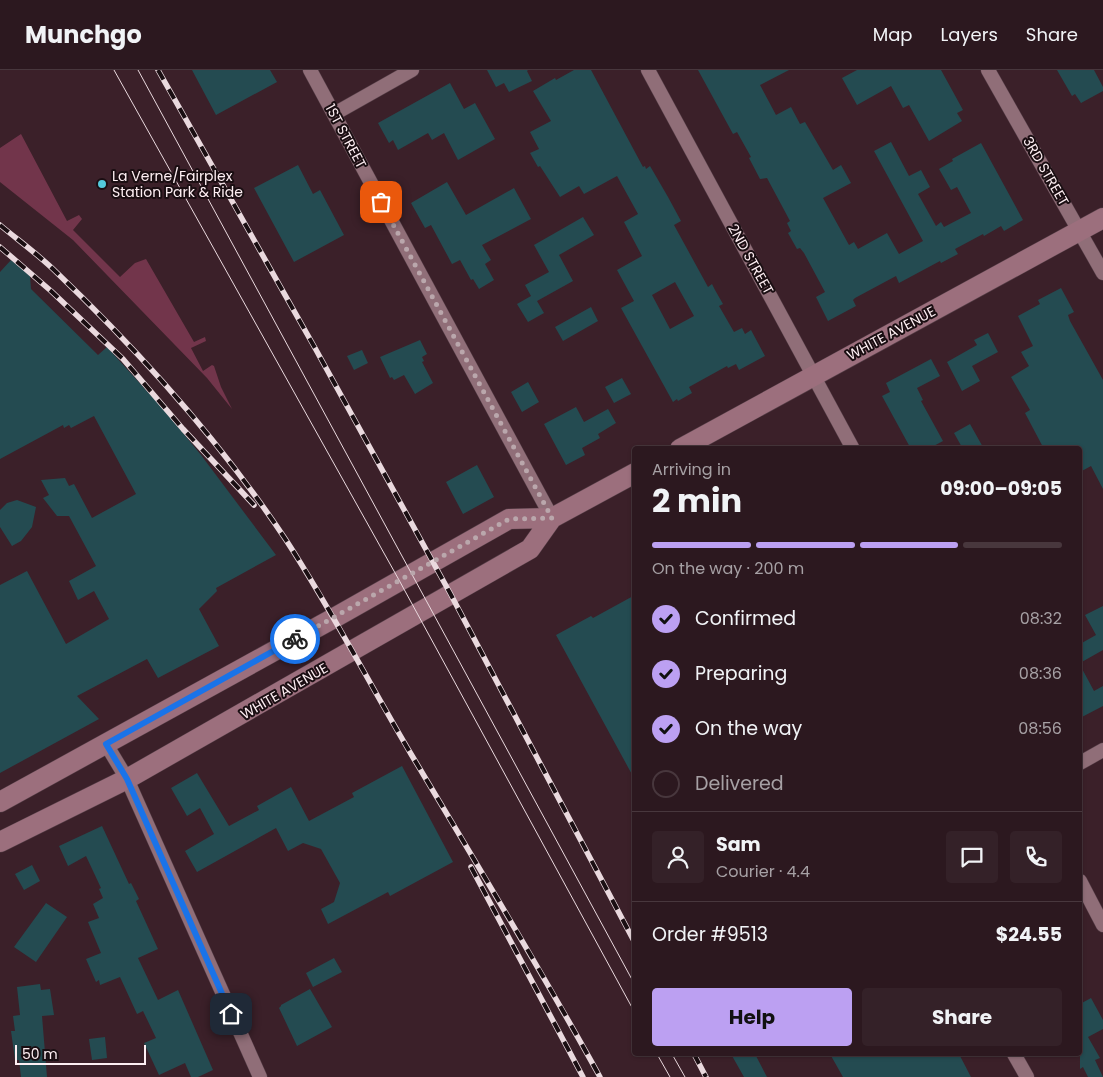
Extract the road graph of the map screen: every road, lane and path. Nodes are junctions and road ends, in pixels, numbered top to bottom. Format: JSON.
{"nodes":[{"id":1,"x":310,"y":70,"type":"edge"},
{"id":2,"x":412,"y":70,"type":"edge"},
{"id":3,"x":648,"y":70,"type":"edge"},
{"id":4,"x":988,"y":70,"type":"edge"},
{"id":5,"x":334,"y":114,"type":"junction"},
{"id":6,"x":1103,"y":218,"type":"edge"},
{"id":7,"x":1080,"y":230,"type":"junction"},
{"id":8,"x":1103,"y":273,"type":"edge"},
{"id":9,"x":814,"y":374,"type":"junction"},
{"id":10,"x":685,"y":446,"type":"edge"},
{"id":11,"x":851,"y":446,"type":"edge"},
{"id":12,"x":632,"y":475,"type":"edge"},
{"id":13,"x":552,"y":518,"type":"junction"},
{"id":14,"x":106,"y":744,"type":"junction"},
{"id":15,"x":1103,"y":750,"type":"edge"},
{"id":16,"x":1082,"y":762,"type":"edge"},
{"id":17,"x":127,"y":779,"type":"junction"},
{"id":18,"x":0,"y":802,"type":"edge"},
{"id":19,"x":0,"y":842,"type":"edge"},
{"id":20,"x":1082,"y":885,"type":"edge"},
{"id":21,"x":1103,"y":925,"type":"edge"},
{"id":22,"x":1015,"y":1056,"type":"edge"},
{"id":23,"x":260,"y":1077,"type":"edge"},
{"id":24,"x":1027,"y":1077,"type":"edge"}],
"edges":[{"from":1,"to":5,"type":"street","name":"1ST STREET"},
{"from":2,"to":5,"type":"street"},
{"from":3,"to":9,"type":"street","name":"2ND STREET"},
{"from":4,"to":7,"type":"street","name":"3RD STREET"},
{"from":5,"to":13,"type":"street","name":"1ST STREET"},
{"from":6,"to":7,"type":"main road","name":"WHITE AVENUE"},
{"from":7,"to":8,"type":"street","name":"3RD STREET"},
{"from":7,"to":9,"type":"main road","name":"WHITE AVENUE"},
{"from":9,"to":10,"type":"main road","name":"WHITE AVENUE"},
{"from":9,"to":11,"type":"street","name":"2ND STREET"},
{"from":12,"to":13,"type":"main road","name":"WHITE AVENUE"},
{"from":13,"to":14,"type":"main road","name":"WHITE AVENUE"},
{"from":13,"to":17,"type":"main road","name":"WHITE AVENUE"},
{"from":14,"to":17,"type":"street"},
{"from":14,"to":18,"type":"main road","name":"WHITE AVENUE"},
{"from":15,"to":16,"type":"street"},
{"from":17,"to":19,"type":"main road","name":"WHITE AVENUE"},
{"from":17,"to":23,"type":"street"},
{"from":20,"to":21,"type":"street"},
{"from":22,"to":24,"type":"street"}]}
